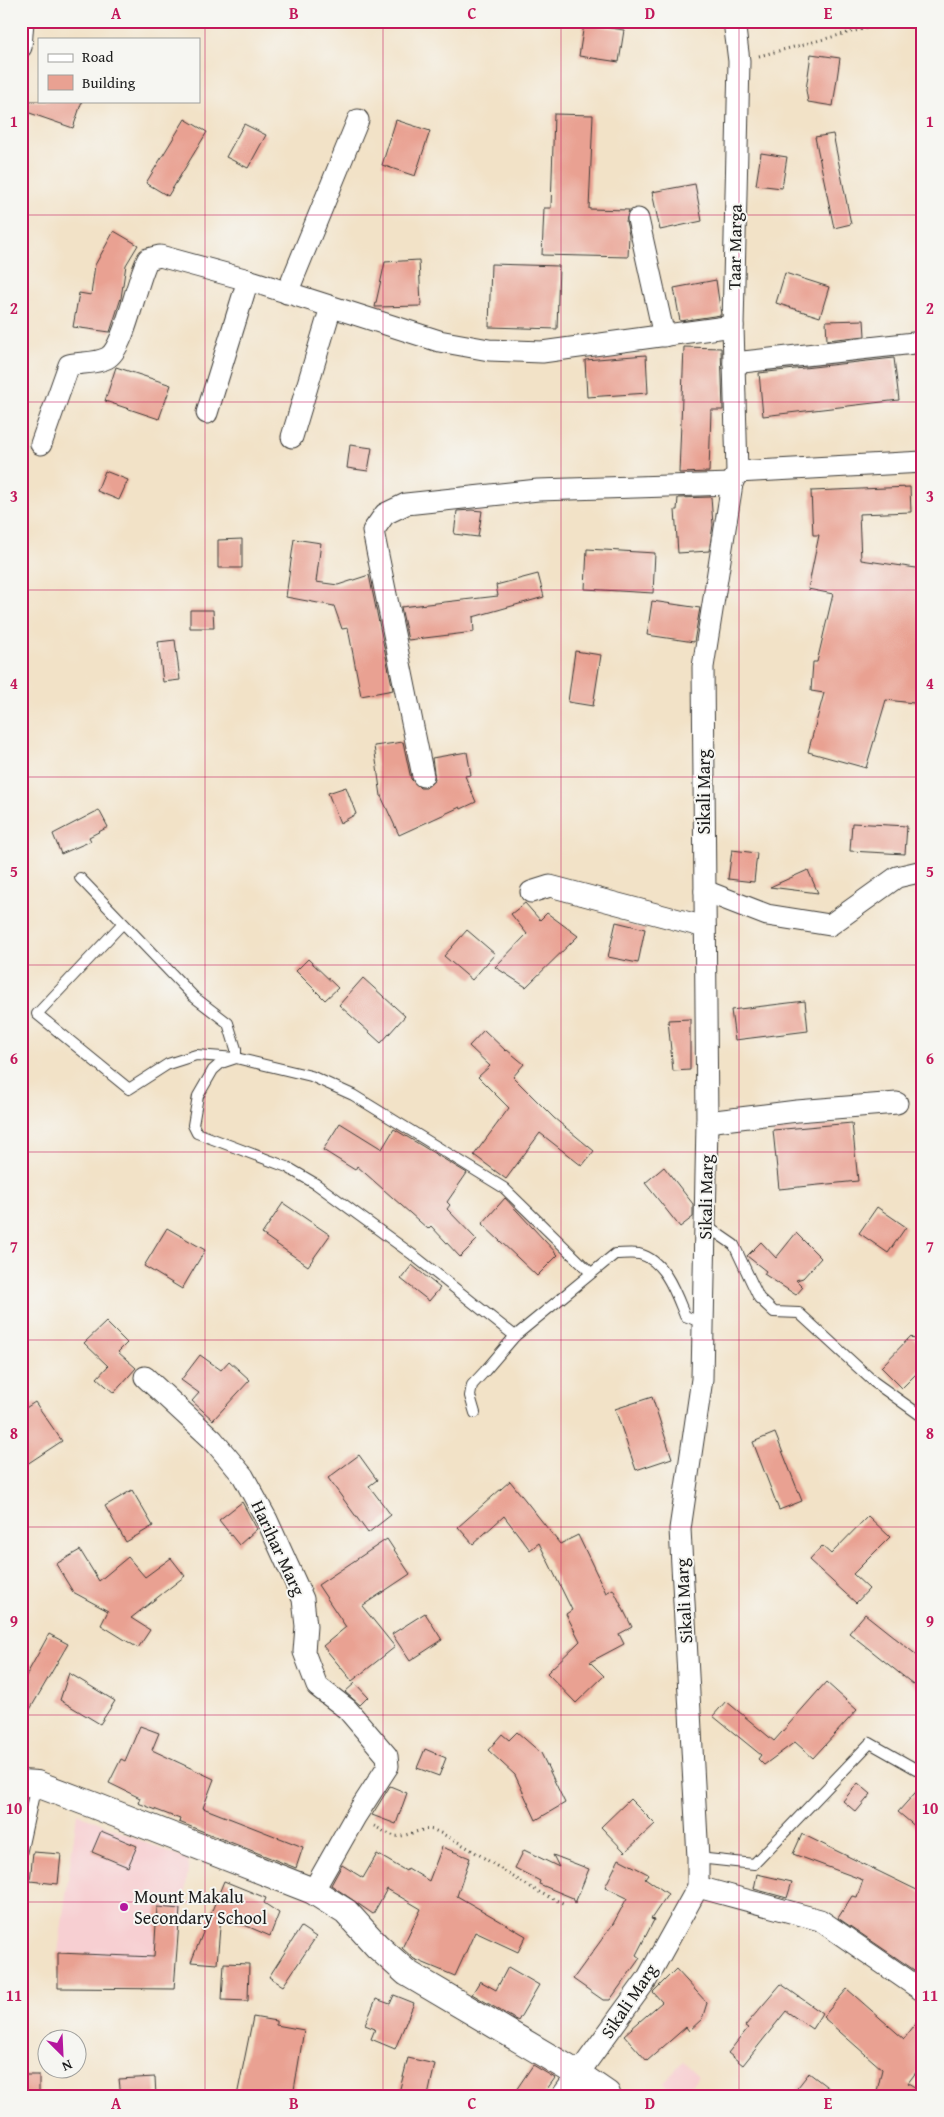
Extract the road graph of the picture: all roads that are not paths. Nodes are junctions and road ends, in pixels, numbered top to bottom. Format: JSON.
{"nodes":[{"id":1,"x":23,"y":21,"type":"edge"},
{"id":2,"x":734,"y":21,"type":"edge"},
{"id":3,"x":21,"y":47,"type":"edge"},
{"id":4,"x":358,"y":120,"type":"dead end"},
{"id":5,"x":638,"y":218,"type":"dead end"},
{"id":6,"x":248,"y":280,"type":"junction"},
{"id":7,"x":288,"y":293,"type":"junction"},
{"id":8,"x":331,"y":307,"type":"junction"},
{"id":9,"x":733,"y":326,"type":"junction"},
{"id":10,"x":664,"y":336,"type":"junction"},
{"id":11,"x":923,"y":342,"type":"edge"},
{"id":12,"x":734,"y":363,"type":"junction"},
{"id":13,"x":207,"y":413,"type":"dead end"},
{"id":14,"x":292,"y":437,"type":"dead end"},
{"id":15,"x":41,"y":444,"type":"dead end"},
{"id":16,"x":923,"y":462,"type":"edge"},
{"id":17,"x":734,"y":478,"type":"junction"},
{"id":18,"x":423,"y":776,"type":"dead end"},
{"id":19,"x":923,"y":871,"type":"edge"},
{"id":20,"x":80,"y":878,"type":"dead end"},
{"id":21,"x":705,"y":891,"type":"junction"},
{"id":22,"x":531,"y":892,"type":"dead end"},
{"id":23,"x":123,"y":923,"type":"junction"},
{"id":24,"x":705,"y":927,"type":"junction"},
{"id":25,"x":236,"y":1058,"type":"junction"},
{"id":26,"x":897,"y":1103,"type":"dead end"},
{"id":27,"x":707,"y":1122,"type":"junction"},
{"id":28,"x":705,"y":1225,"type":"junction"},
{"id":29,"x":590,"y":1273,"type":"junction"},
{"id":30,"x":704,"y":1323,"type":"junction"},
{"id":31,"x":515,"y":1336,"type":"junction"},
{"id":32,"x":145,"y":1377,"type":"dead end"},
{"id":33,"x":475,"y":1414,"type":"dead end"},
{"id":34,"x":923,"y":1417,"type":"edge"},
{"id":35,"x":923,"y":1773,"type":"edge"},
{"id":36,"x":29,"y":1784,"type":"edge"},
{"id":37,"x":21,"y":1854,"type":"edge"},
{"id":38,"x":698,"y":1858,"type":"junction"},
{"id":39,"x":698,"y":1887,"type":"junction"},
{"id":40,"x":313,"y":1891,"type":"junction"},
{"id":41,"x":923,"y":1991,"type":"edge"},
{"id":42,"x":578,"y":2074,"type":"junction"},
{"id":43,"x":607,"y":2095,"type":"edge"},
{"id":44,"x":562,"y":2096,"type":"edge"}],
"edges":[{"from":1,"to":3,"type":"street"},
{"from":2,"to":9,"type":"street","name":"Taar Marga"},
{"from":4,"to":7,"type":"street"},
{"from":5,"to":10,"type":"street"},
{"from":6,"to":7,"type":"street"},
{"from":6,"to":13,"type":"street"},
{"from":6,"to":15,"type":"street"},
{"from":7,"to":8,"type":"street"},
{"from":8,"to":10,"type":"street"},
{"from":8,"to":14,"type":"street"},
{"from":9,"to":10,"type":"street"},
{"from":9,"to":12,"type":"street","name":"Taar Marga"},
{"from":11,"to":12,"type":"street"},
{"from":12,"to":17,"type":"street","name":"Taar Marga"},
{"from":16,"to":17,"type":"street"},
{"from":17,"to":18,"type":"street"},
{"from":17,"to":21,"type":"street","name":"Sikali Marg"},
{"from":19,"to":21,"type":"street"},
{"from":20,"to":23,"type":"lane"},
{"from":21,"to":24,"type":"street","name":"Sikali Marg"},
{"from":22,"to":24,"type":"street"},
{"from":23,"to":25,"type":"lane"},
{"from":23,"to":25,"type":"lane"},
{"from":24,"to":27,"type":"street","name":"Sikali Marg"},
{"from":25,"to":29,"type":"lane"},
{"from":25,"to":31,"type":"lane"},
{"from":26,"to":27,"type":"street"},
{"from":27,"to":28,"type":"street","name":"Sikali Marg"},
{"from":28,"to":30,"type":"street","name":"Sikali Marg"},
{"from":28,"to":34,"type":"lane"},
{"from":29,"to":30,"type":"lane"},
{"from":29,"to":31,"type":"lane"},
{"from":30,"to":38,"type":"street","name":"Sikali Marg"},
{"from":31,"to":33,"type":"lane"},
{"from":32,"to":40,"type":"street","name":"Harihar Marg"},
{"from":35,"to":38,"type":"lane"},
{"from":36,"to":37,"type":"lane"},
{"from":36,"to":40,"type":"street"},
{"from":38,"to":39,"type":"street","name":"Sikali Marg"},
{"from":39,"to":41,"type":"street"},
{"from":39,"to":42,"type":"street","name":"Sikali Marg"},
{"from":40,"to":42,"type":"street"},
{"from":42,"to":43,"type":"street"},
{"from":42,"to":44,"type":"street","name":"Sikali Marg"}]}
